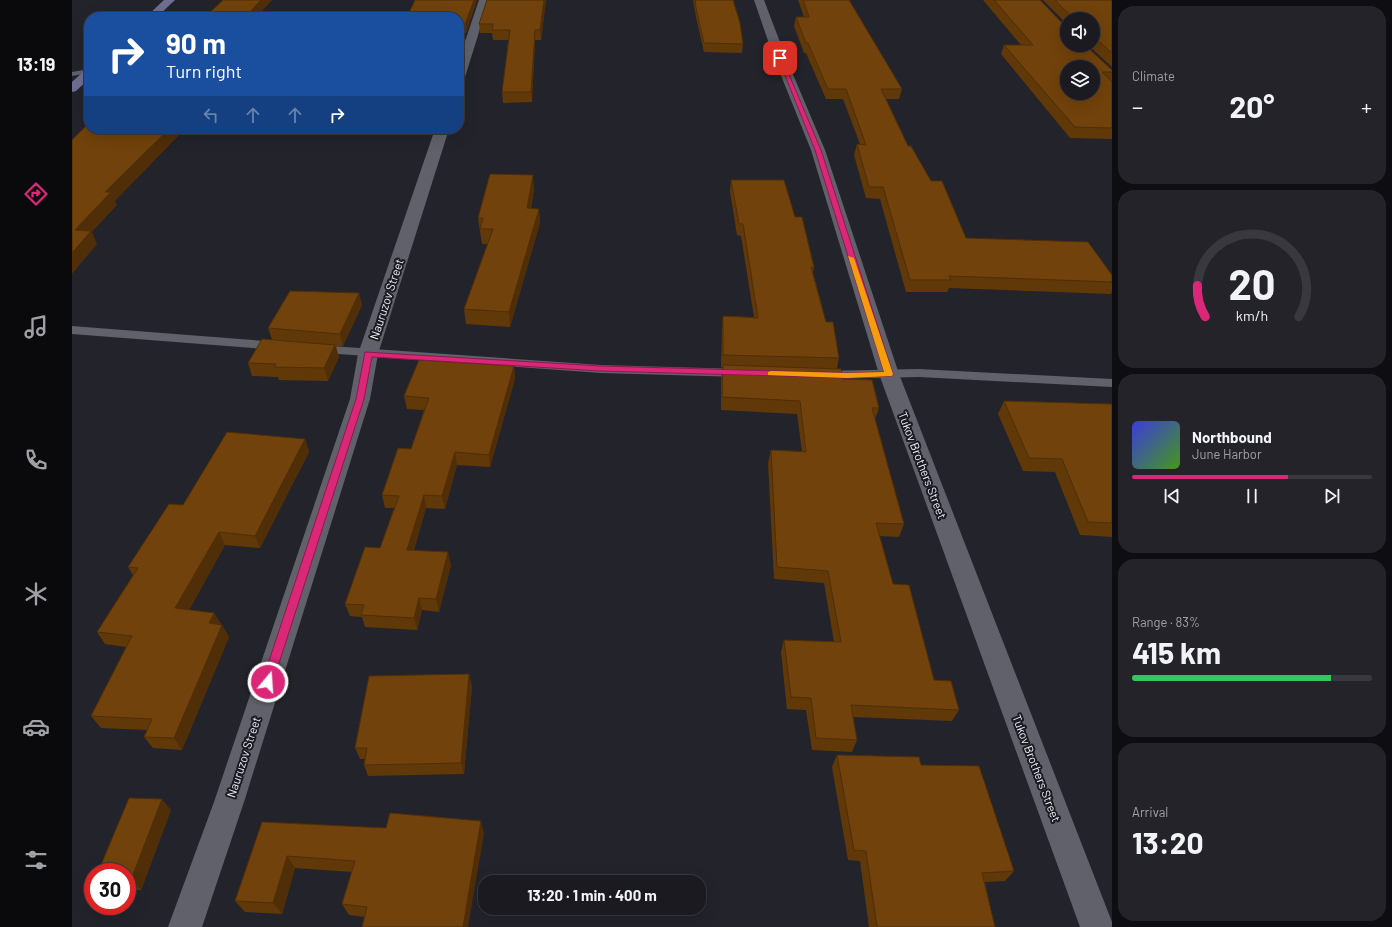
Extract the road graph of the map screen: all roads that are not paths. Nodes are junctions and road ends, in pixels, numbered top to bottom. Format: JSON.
{"nodes":[{"id":1,"x":170,"y":0,"type":"edge"},
{"id":2,"x":484,"y":0,"type":"edge"},
{"id":3,"x":759,"y":0,"type":"edge"},
{"id":4,"x":157,"y":12,"type":"edge"},
{"id":5,"x":464,"y":62,"type":"edge"},
{"id":6,"x":84,"y":73,"type":"edge"},
{"id":7,"x":72,"y":74,"type":"edge"},
{"id":8,"x":84,"y":77,"type":"edge"},
{"id":9,"x":72,"y":88,"type":"edge"},
{"id":10,"x":440,"y":134,"type":"edge"},
{"id":11,"x":72,"y":330,"type":"edge"},
{"id":12,"x":290,"y":347,"type":"edge"},
{"id":13,"x":306,"y":348,"type":"edge"},
{"id":14,"x":368,"y":354,"type":"junction"},
{"id":15,"x":752,"y":373,"type":"edge"},
{"id":16,"x":889,"y":374,"type":"junction"},
{"id":17,"x":808,"y":375,"type":"edge"},
{"id":18,"x":1112,"y":383,"type":"edge"},
{"id":19,"x":185,"y":927,"type":"edge"},
{"id":20,"x":1097,"y":927,"type":"edge"}],
"edges":[{"from":1,"to":4,"type":"main road"},
{"from":2,"to":5,"type":"street"},
{"from":3,"to":16,"type":"street","name":"Tukov Brothers Street"},
{"from":6,"to":7,"type":"lane"},
{"from":8,"to":9,"type":"main road"},
{"from":10,"to":14,"type":"street","name":"Nauruzov Street"},
{"from":11,"to":12,"type":"lane"},
{"from":13,"to":14,"type":"lane"},
{"from":14,"to":15,"type":"lane"},
{"from":14,"to":19,"type":"street","name":"Nauruzov Street"},
{"from":16,"to":17,"type":"lane"},
{"from":16,"to":18,"type":"lane"},
{"from":16,"to":20,"type":"street","name":"Tukov Brothers Street"}]}
